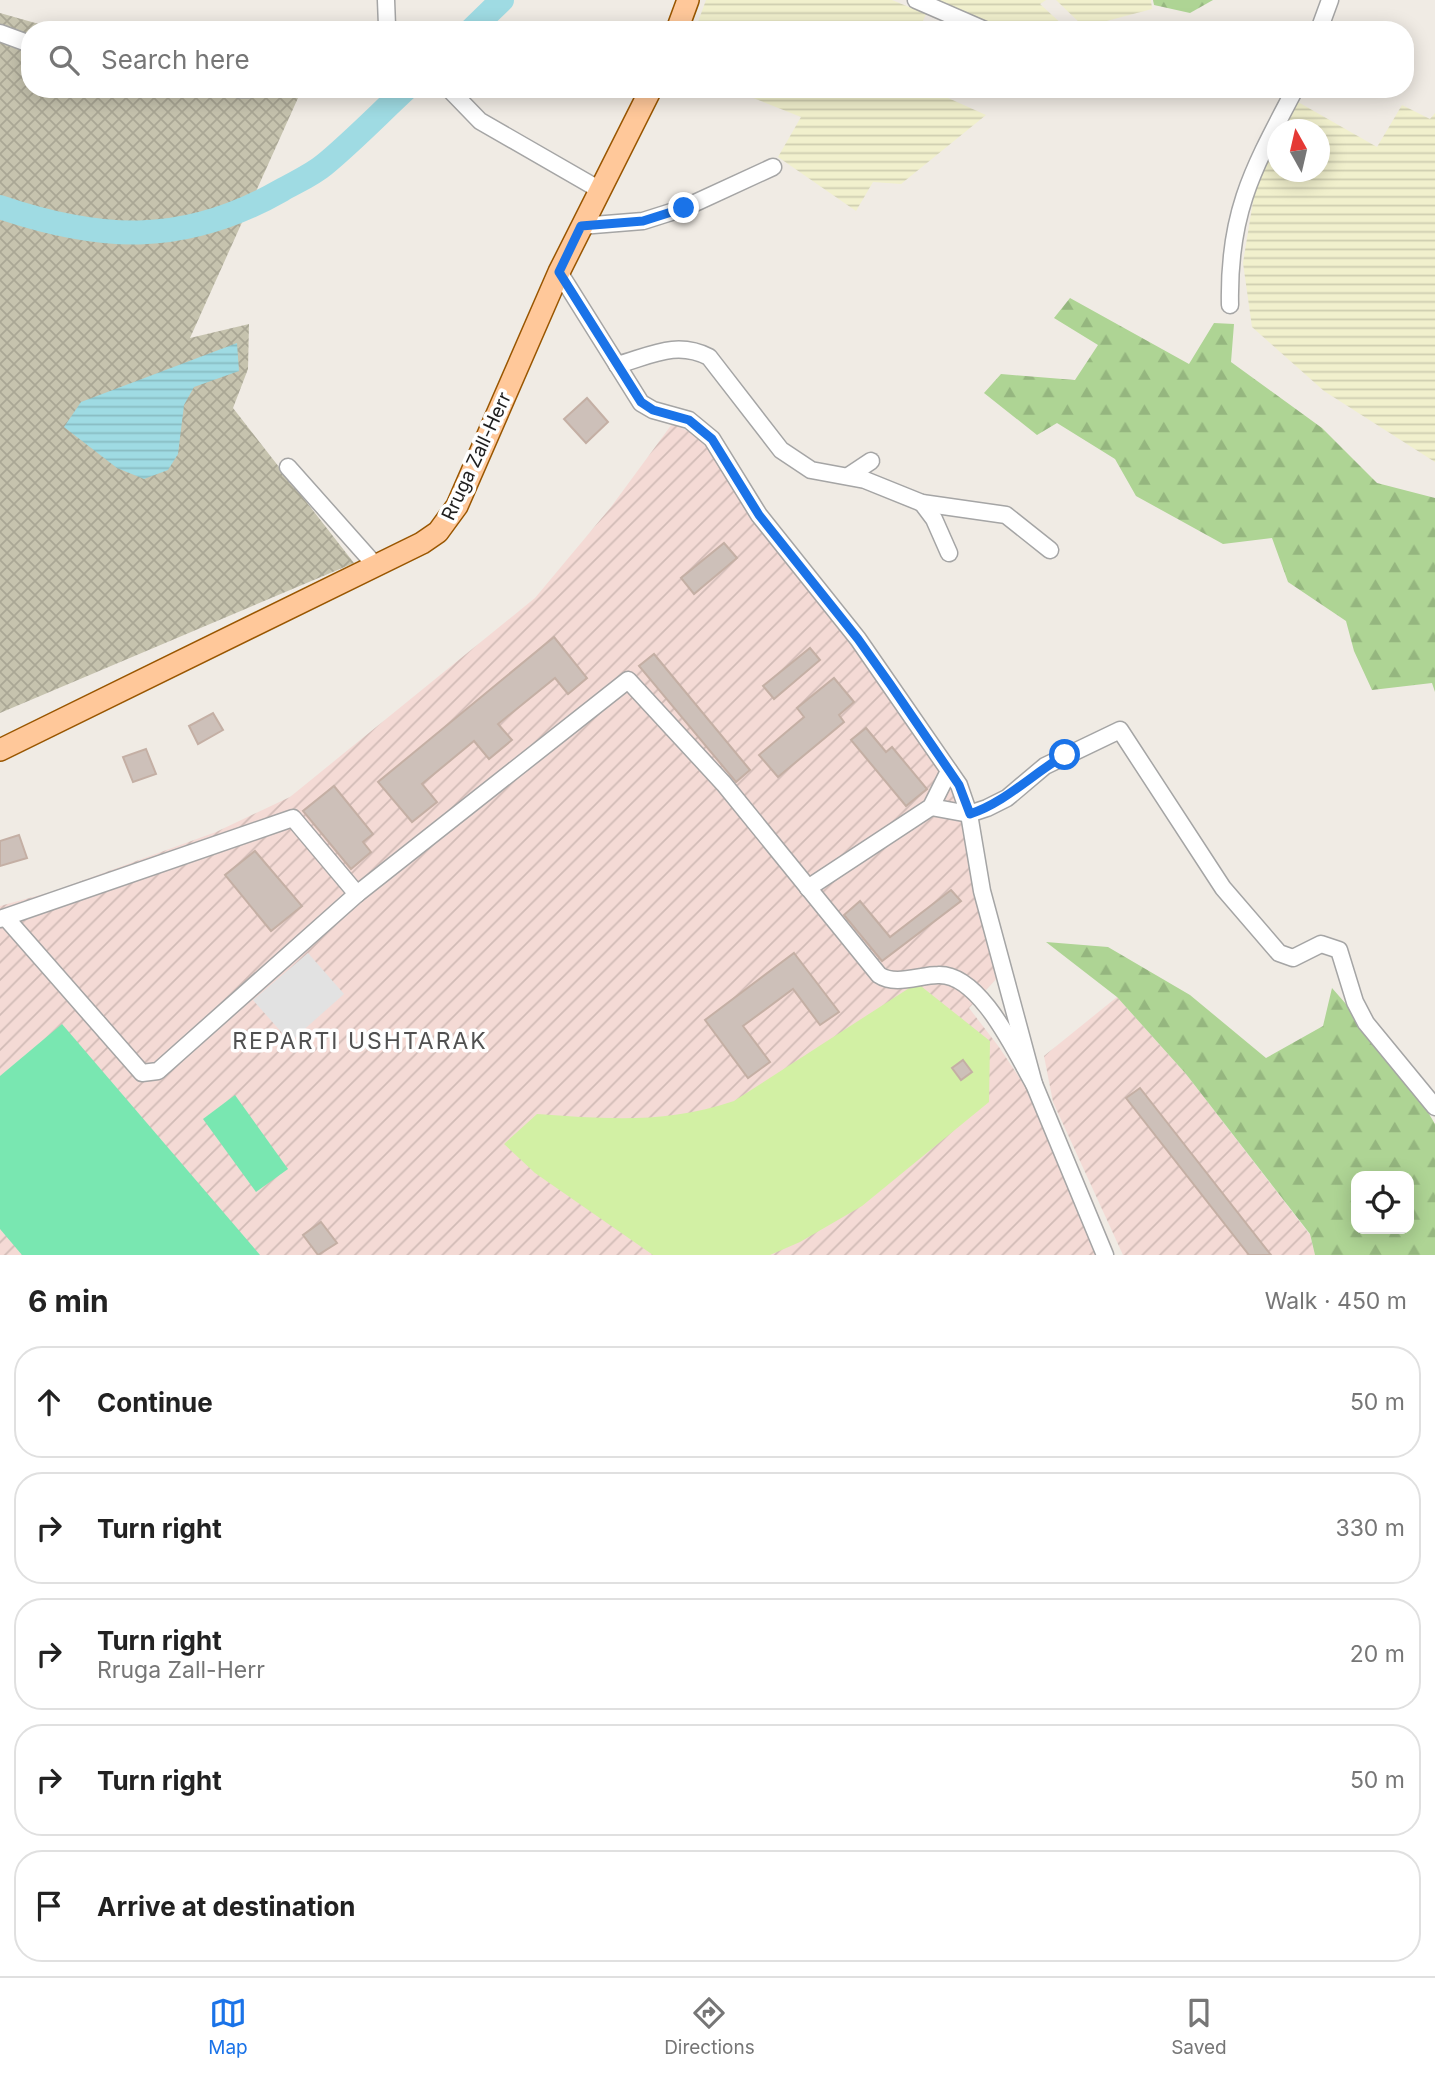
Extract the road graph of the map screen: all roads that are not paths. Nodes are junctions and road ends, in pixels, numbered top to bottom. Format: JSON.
{"nodes":[{"id":1,"x":386,"y":0,"type":"edge"},
{"id":2,"x":688,"y":0,"type":"edge"},
{"id":3,"x":916,"y":0,"type":"edge"},
{"id":4,"x":1330,"y":0,"type":"edge"},
{"id":5,"x":387,"y":21,"type":"edge"},
{"id":6,"x":680,"y":21,"type":"edge"},
{"id":7,"x":964,"y":21,"type":"edge"},
{"id":8,"x":1322,"y":21,"type":"edge"},
{"id":9,"x":0,"y":33,"type":"edge"},
{"id":10,"x":21,"y":41,"type":"edge"},
{"id":11,"x":458,"y":98,"type":"edge"},
{"id":12,"x":647,"y":98,"type":"edge"},
{"id":13,"x":1290,"y":98,"type":"edge"},
{"id":14,"x":773,"y":167,"type":"dead end"},
{"id":15,"x":600,"y":190,"type":"junction"},
{"id":16,"x":581,"y":226,"type":"junction"},
{"id":17,"x":559,"y":272,"type":"junction"},
{"id":18,"x":1230,"y":305,"type":"dead end"},
{"id":19,"x":617,"y":365,"type":"junction"},
{"id":20,"x":871,"y":461,"type":"dead end"},
{"id":21,"x":288,"y":467,"type":"dead end"},
{"id":22,"x":850,"y":475,"type":"junction"},
{"id":23,"x":922,"y":503,"type":"junction"},
{"id":24,"x":1050,"y":550,"type":"dead end"},
{"id":25,"x":949,"y":553,"type":"dead end"},
{"id":26,"x":376,"y":566,"type":"junction"},
{"id":27,"x":0,"y":750,"type":"edge"},
{"id":28,"x":949,"y":771,"type":"junction"},
{"id":29,"x":931,"y":807,"type":"junction"},
{"id":30,"x":970,"y":814,"type":"junction"},
{"id":31,"x":808,"y":888,"type":"junction"},
{"id":32,"x":358,"y":894,"type":"junction"},
{"id":33,"x":3,"y":919,"type":"edge"},
{"id":34,"x":1034,"y":1084,"type":"junction"},
{"id":35,"x":1435,"y":1107,"type":"edge"},
{"id":36,"x":1105,"y":1255,"type":"edge"}],
"edges":[{"from":1,"to":5,"type":"street"},
{"from":2,"to":6,"type":"main road"},
{"from":3,"to":7,"type":"street"},
{"from":4,"to":8,"type":"street"},
{"from":9,"to":10,"type":"street"},
{"from":11,"to":15,"type":"street"},
{"from":12,"to":15,"type":"main road","name":"Rruga Zall-Herr"},
{"from":13,"to":18,"type":"street"},
{"from":14,"to":16,"type":"street"},
{"from":15,"to":16,"type":"main road","name":"Rruga Zall-Herr"},
{"from":16,"to":17,"type":"main road","name":"Rruga Zall-Herr"},
{"from":17,"to":19,"type":"street"},
{"from":17,"to":26,"type":"main road","name":"Rruga Zall-Herr"},
{"from":19,"to":22,"type":"street"},
{"from":19,"to":28,"type":"street"},
{"from":20,"to":22,"type":"street"},
{"from":21,"to":26,"type":"street"},
{"from":22,"to":23,"type":"street"},
{"from":23,"to":24,"type":"street"},
{"from":23,"to":25,"type":"street"},
{"from":26,"to":27,"type":"main road","name":"Rruga Zall-Herr"},
{"from":28,"to":29,"type":"street"},
{"from":28,"to":30,"type":"street"},
{"from":29,"to":30,"type":"street"},
{"from":29,"to":31,"type":"street"},
{"from":30,"to":34,"type":"street"},
{"from":30,"to":35,"type":"street"},
{"from":31,"to":32,"type":"street"},
{"from":31,"to":34,"type":"street"},
{"from":32,"to":33,"type":"street"},
{"from":32,"to":33,"type":"street"},
{"from":34,"to":36,"type":"street"}]}
